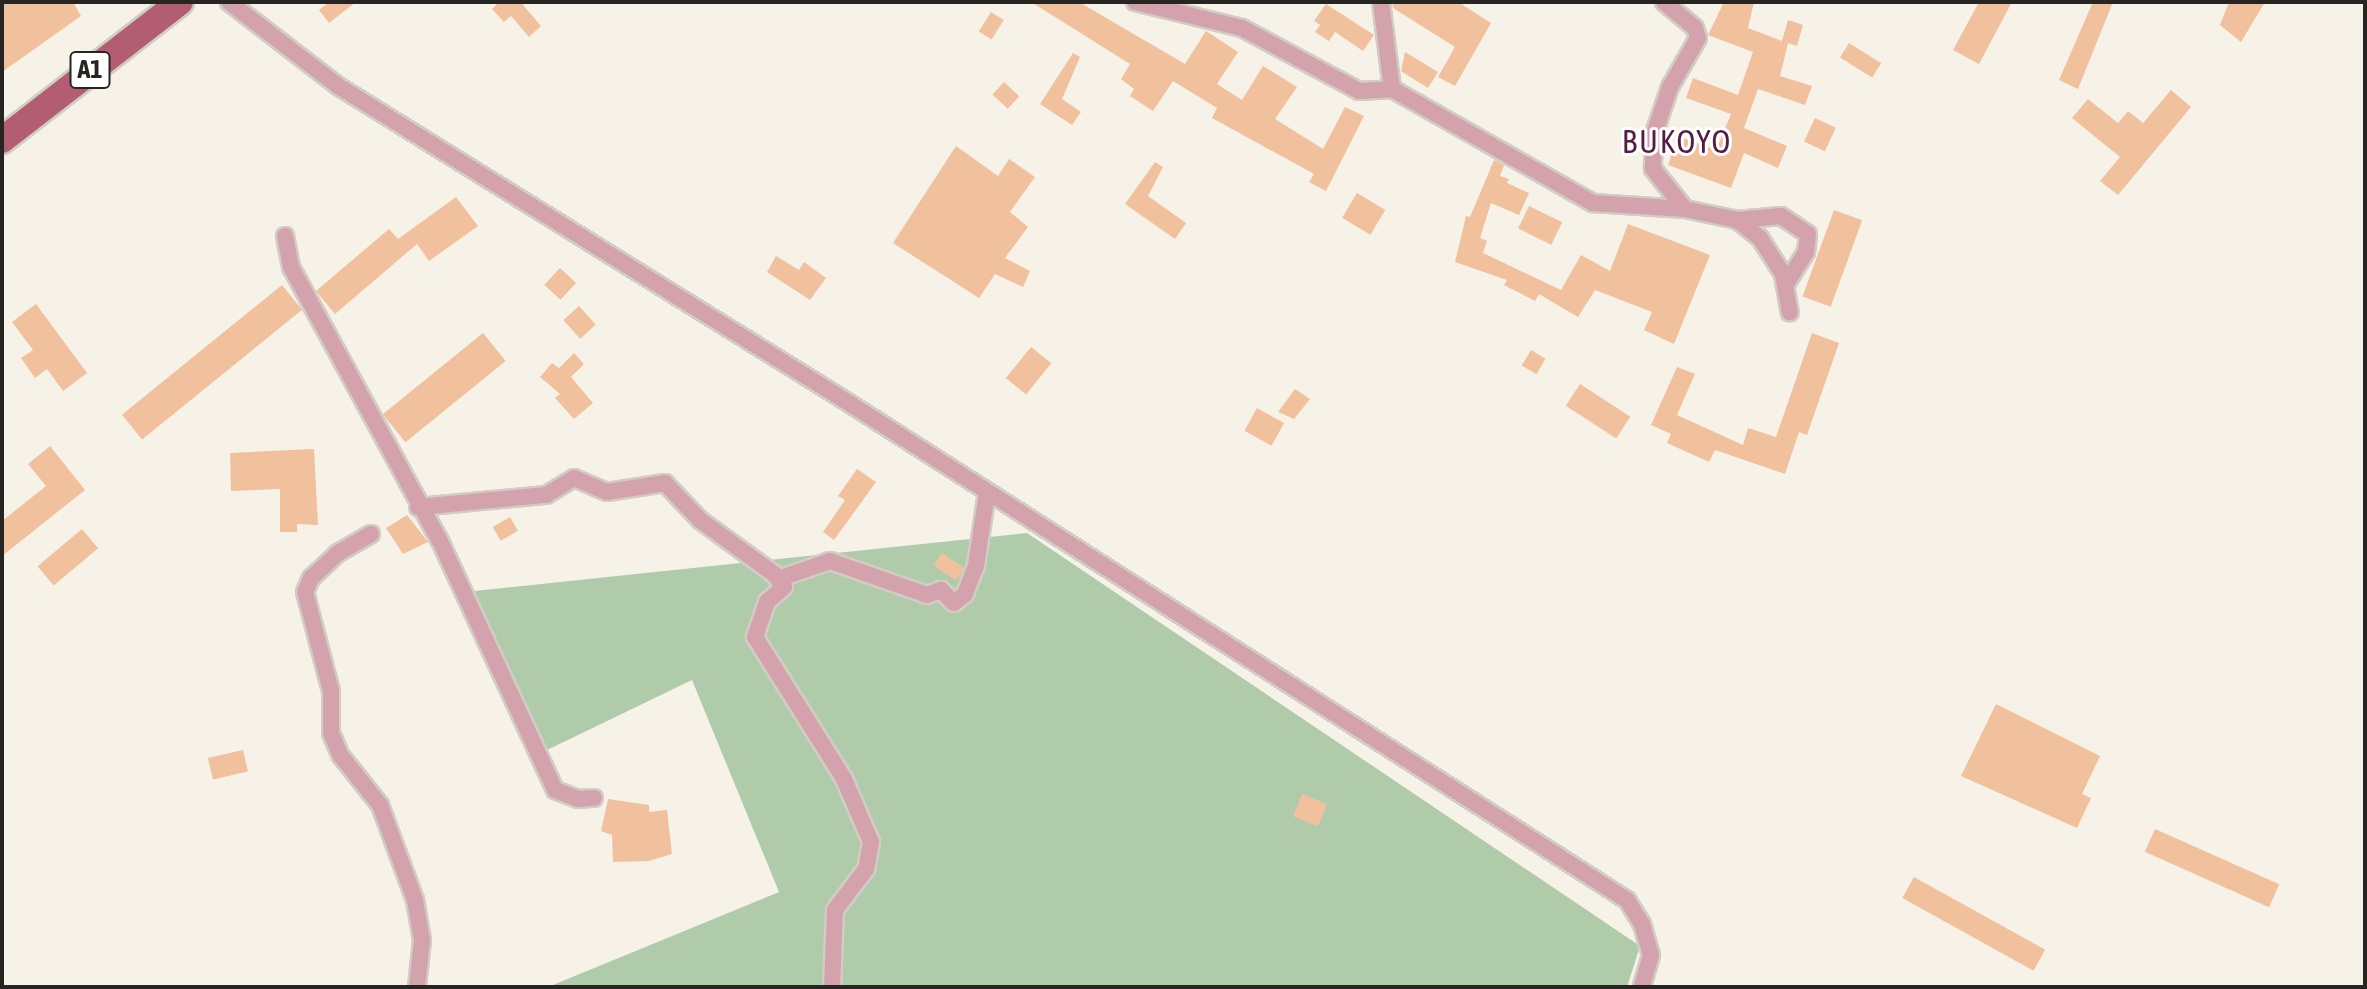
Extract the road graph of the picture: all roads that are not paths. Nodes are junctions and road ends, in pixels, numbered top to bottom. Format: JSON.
{"nodes":[{"id":1,"x":180,"y":2,"type":"edge"},
{"id":2,"x":229,"y":2,"type":"edge"},
{"id":3,"x":1135,"y":2,"type":"edge"},
{"id":4,"x":1381,"y":2,"type":"edge"},
{"id":5,"x":1664,"y":2,"type":"edge"},
{"id":6,"x":1392,"y":89,"type":"junction"},
{"id":7,"x":2,"y":140,"type":"edge"},
{"id":8,"x":1685,"y":209,"type":"junction"},
{"id":9,"x":1737,"y":220,"type":"junction"},
{"id":10,"x":285,"y":236,"type":"dead end"},
{"id":11,"x":1785,"y":286,"type":"junction"},
{"id":12,"x":1790,"y":312,"type":"dead end"},
{"id":13,"x":987,"y":492,"type":"junction"},
{"id":14,"x":418,"y":507,"type":"junction"},
{"id":15,"x":371,"y":534,"type":"dead end"},
{"id":16,"x":778,"y":579,"type":"junction"},
{"id":17,"x":594,"y":798,"type":"dead end"},
{"id":18,"x":417,"y":987,"type":"edge"},
{"id":19,"x":832,"y":987,"type":"edge"},
{"id":20,"x":1642,"y":987,"type":"edge"}],
"edges":[{"from":1,"to":7,"type":"main road","number":"A1"},
{"from":2,"to":13,"type":"street"},
{"from":3,"to":6,"type":"street"},
{"from":4,"to":6,"type":"street"},
{"from":5,"to":8,"type":"street"},
{"from":6,"to":8,"type":"street"},
{"from":8,"to":9,"type":"street"},
{"from":9,"to":11,"type":"street"},
{"from":9,"to":11,"type":"street"},
{"from":10,"to":14,"type":"street"},
{"from":11,"to":12,"type":"street"},
{"from":13,"to":16,"type":"street"},
{"from":13,"to":20,"type":"street"},
{"from":14,"to":16,"type":"street"},
{"from":14,"to":17,"type":"street"},
{"from":15,"to":18,"type":"street"},
{"from":16,"to":19,"type":"street"}]}
